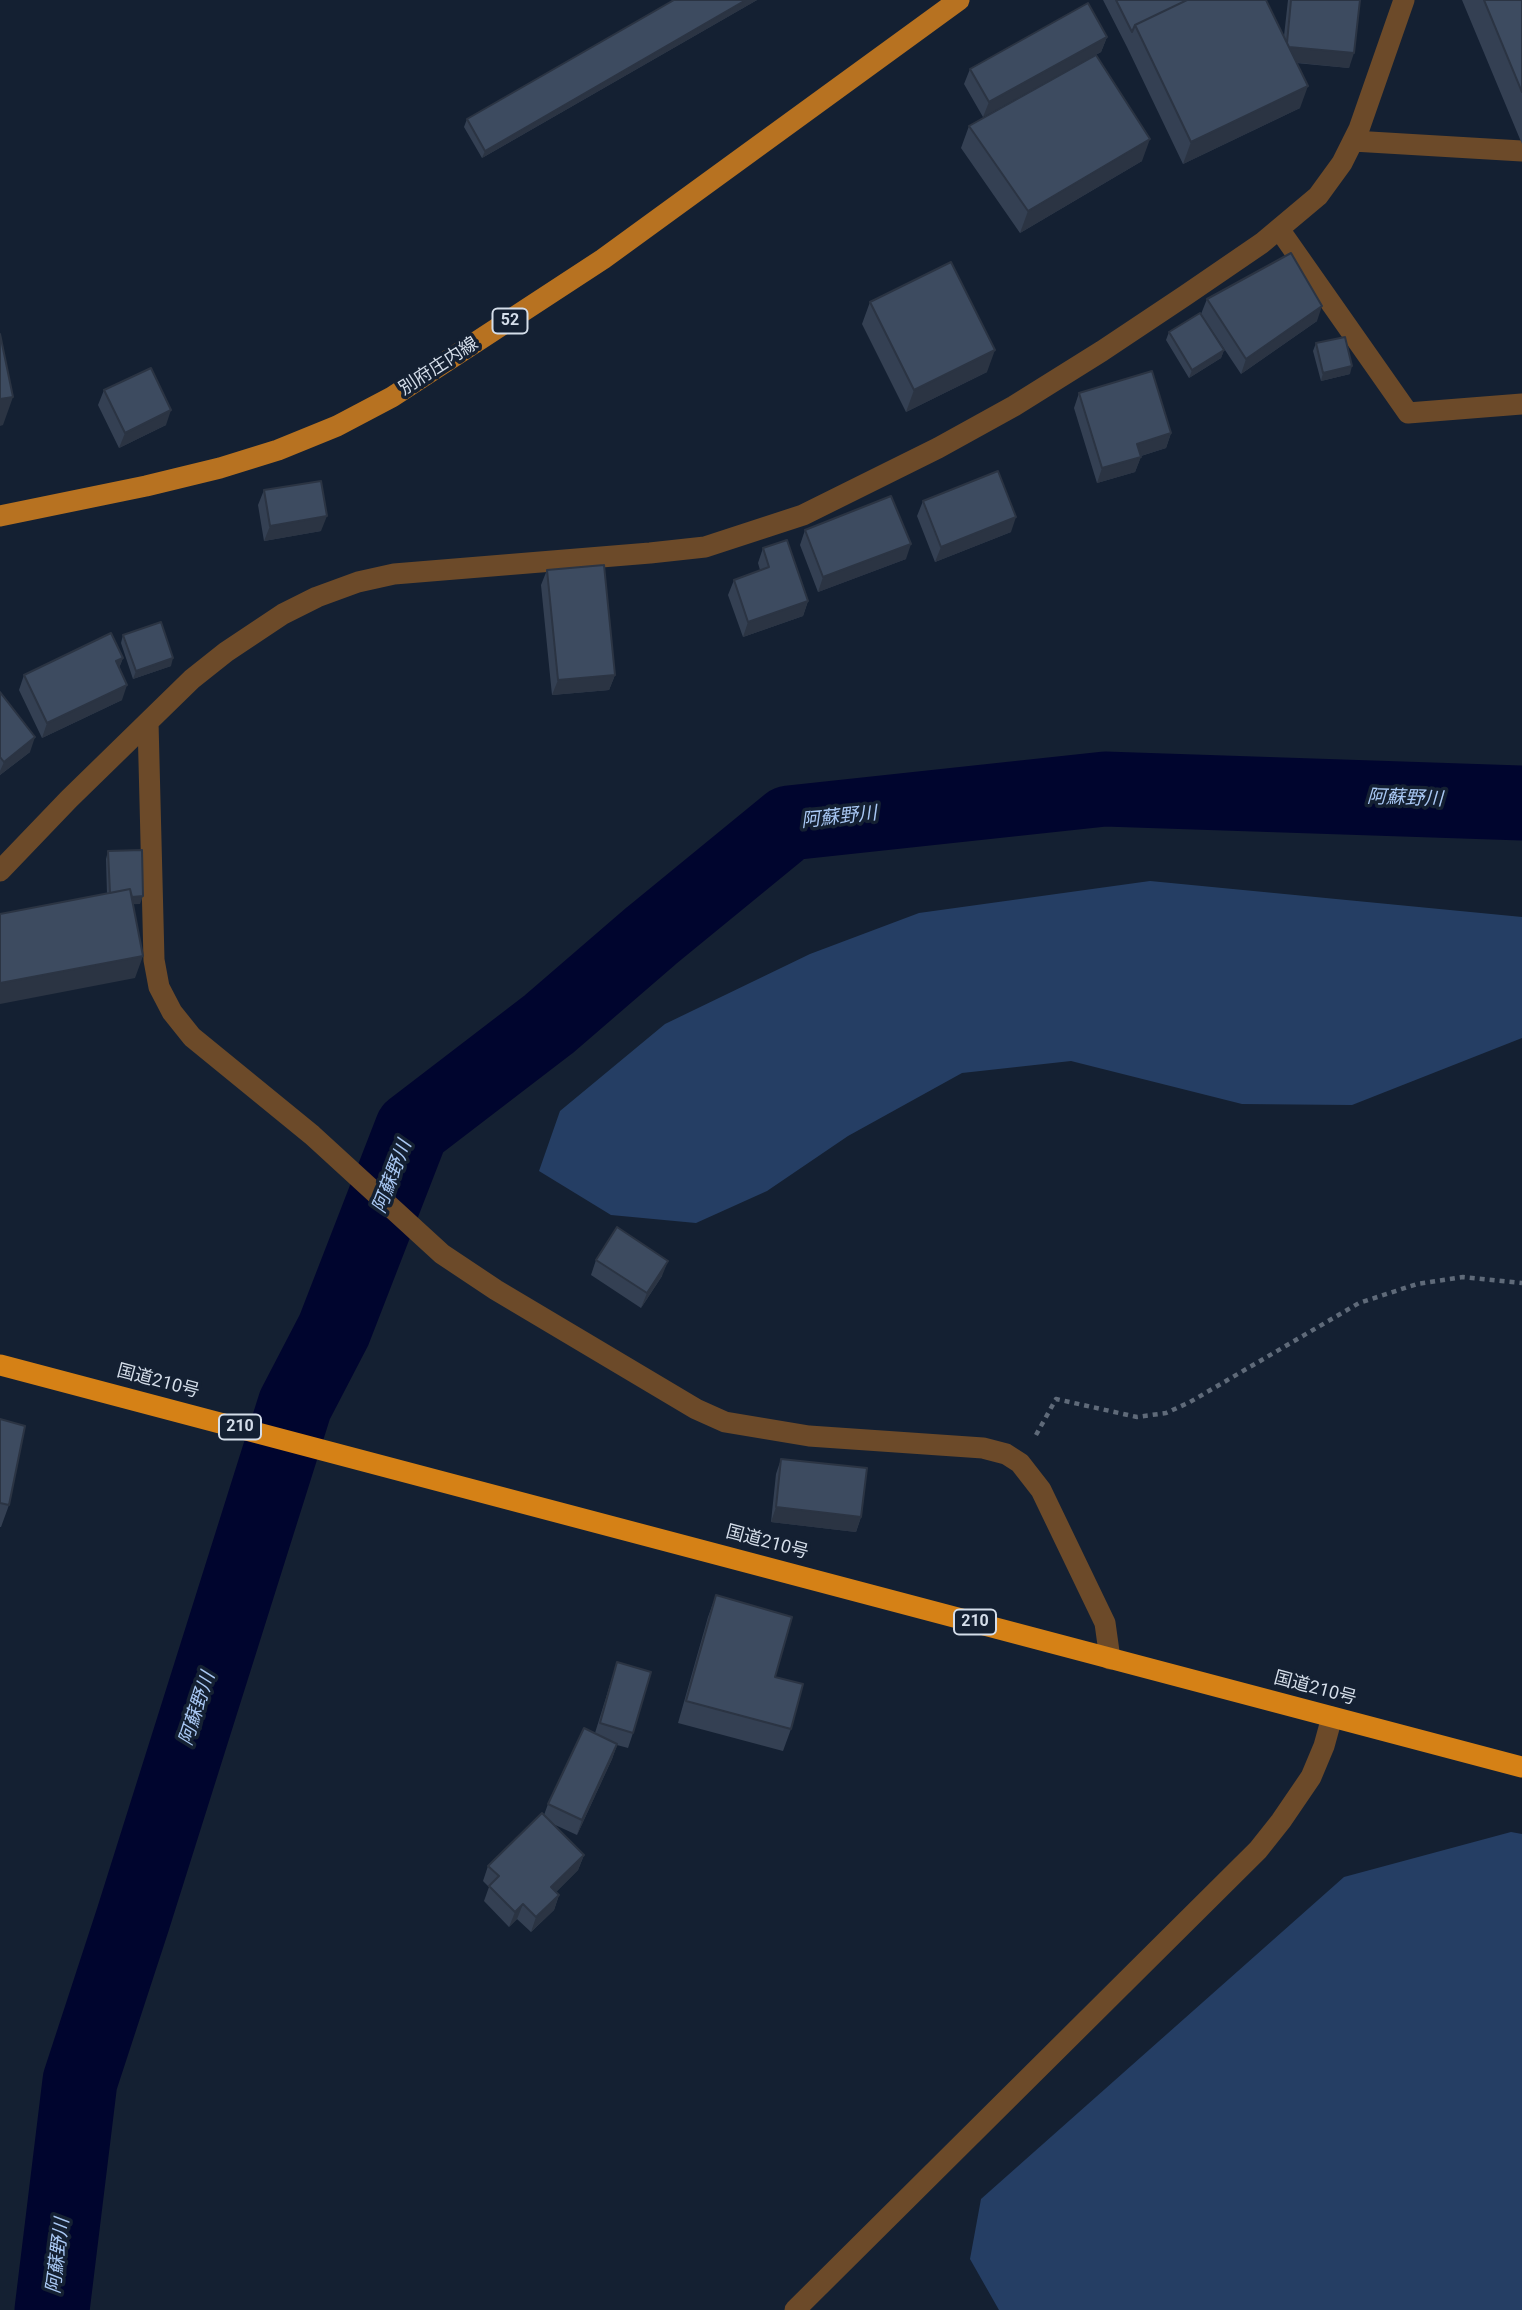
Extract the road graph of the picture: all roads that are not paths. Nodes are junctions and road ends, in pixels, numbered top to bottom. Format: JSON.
{"nodes":[{"id":1,"x":959,"y":0,"type":"edge"},
{"id":2,"x":1404,"y":0,"type":"edge"},
{"id":3,"x":1353,"y":141,"type":"junction"},
{"id":4,"x":1522,"y":151,"type":"edge"},
{"id":5,"x":1279,"y":229,"type":"junction"},
{"id":6,"x":1522,"y":404,"type":"edge"},
{"id":7,"x":0,"y":516,"type":"edge"},
{"id":8,"x":148,"y":722,"type":"junction"},
{"id":9,"x":0,"y":871,"type":"edge"},
{"id":10,"x":0,"y":1365,"type":"edge"},
{"id":11,"x":1110,"y":1659,"type":"junction"},
{"id":12,"x":1332,"y":1717,"type":"junction"},
{"id":13,"x":1522,"y":1767,"type":"edge"},
{"id":14,"x":795,"y":2310,"type":"edge"}],
"edges":[{"from":1,"to":7,"type":"main road","name":"別府庄内線","number":"52"},
{"from":2,"to":3,"type":"street"},
{"from":3,"to":4,"type":"street"},
{"from":3,"to":5,"type":"street"},
{"from":5,"to":6,"type":"street"},
{"from":5,"to":8,"type":"street"},
{"from":8,"to":9,"type":"street"},
{"from":8,"to":11,"type":"street"},
{"from":10,"to":11,"type":"highway","name":"国道210号","number":"210"},
{"from":11,"to":12,"type":"highway","name":"国道210号","number":"210"},
{"from":12,"to":13,"type":"highway","name":"国道210号","number":"210"},
{"from":12,"to":14,"type":"street"}]}
